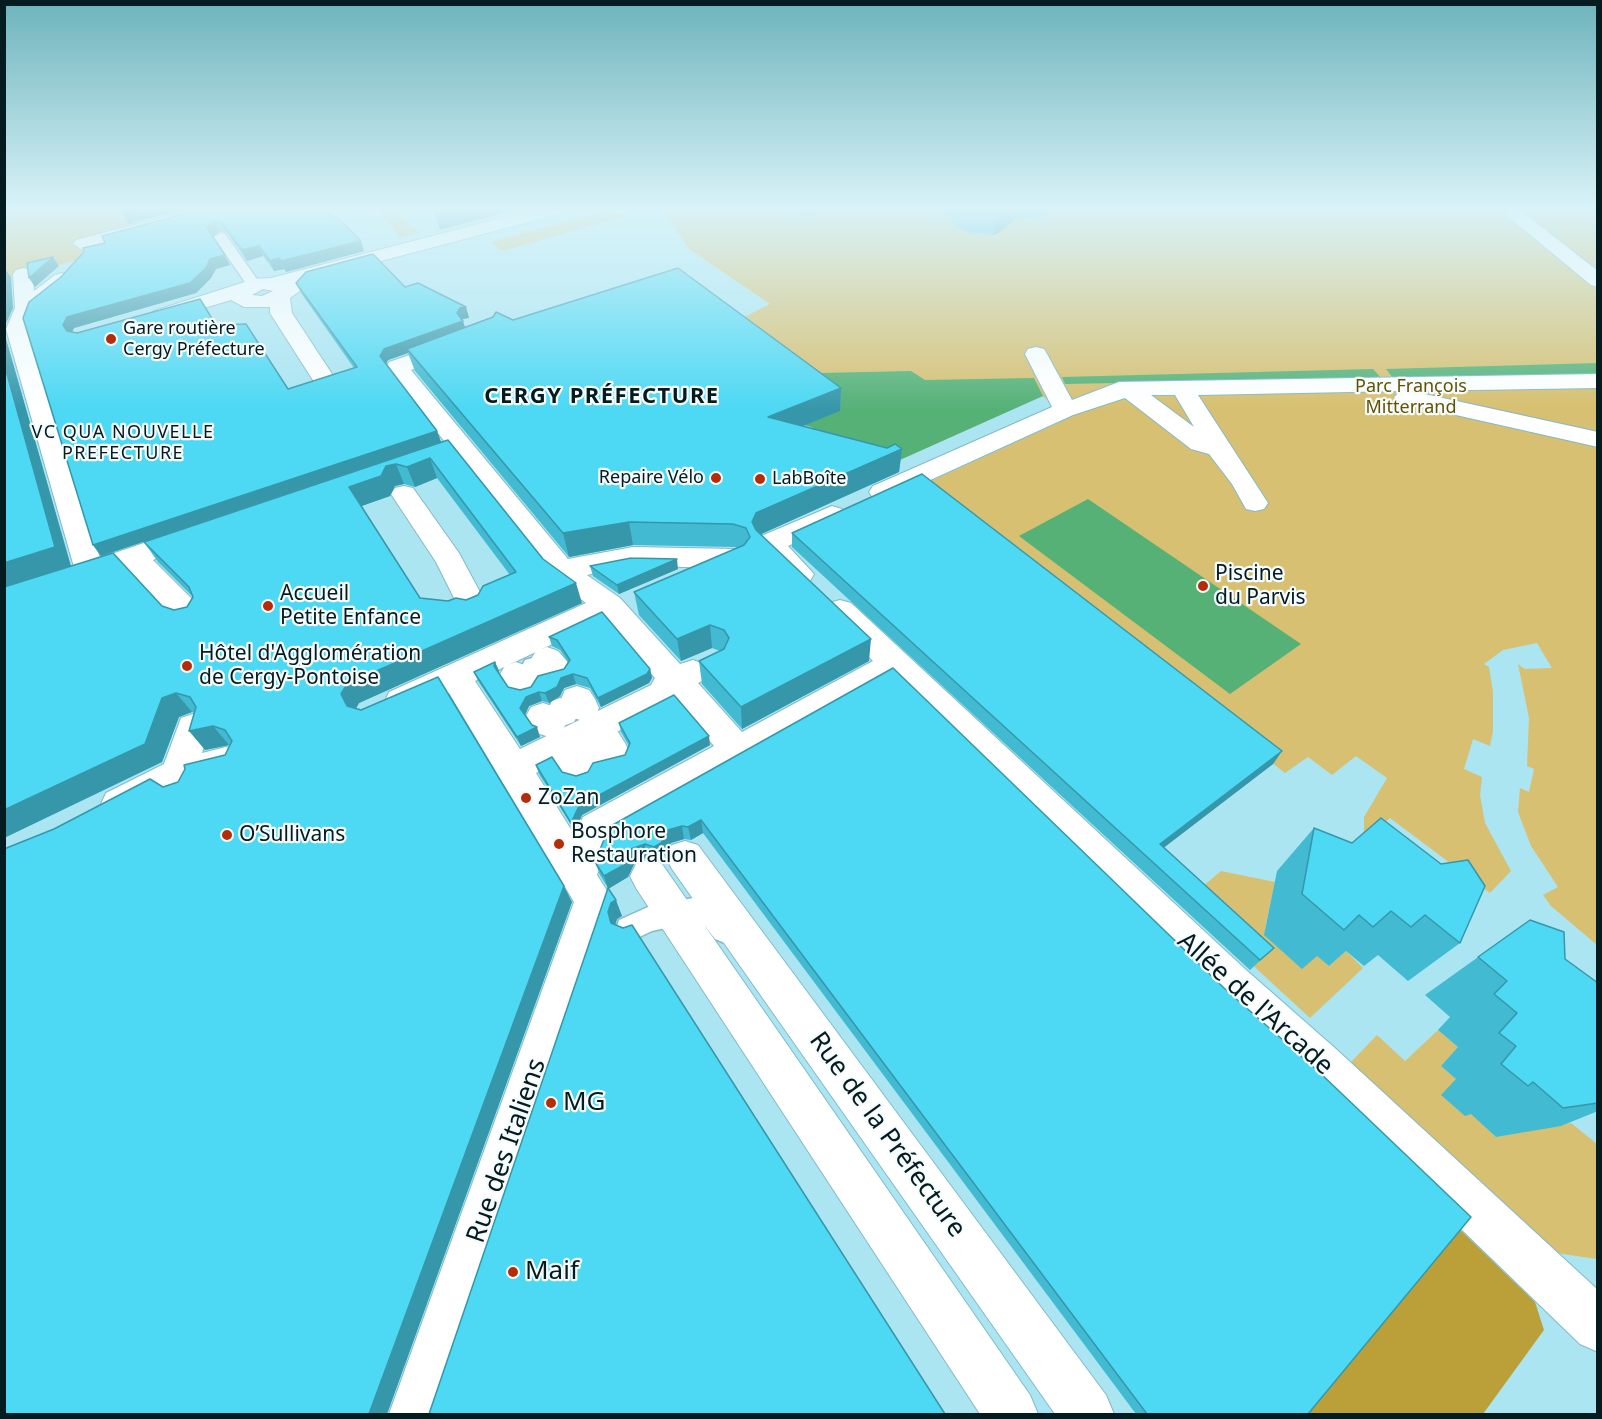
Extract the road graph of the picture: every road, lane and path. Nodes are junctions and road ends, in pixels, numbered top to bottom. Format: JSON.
{"nodes":[{"id":1,"x":23,"y":276,"type":"edge"},
{"id":2,"x":63,"y":276,"type":"edge"},
{"id":3,"x":250,"y":276,"type":"edge"},
{"id":4,"x":316,"y":276,"type":"edge"},
{"id":5,"x":263,"y":293,"type":"junction"},
{"id":6,"x":25,"y":308,"type":"junction"},
{"id":7,"x":142,"y":320,"type":"edge"},
{"id":8,"x":472,"y":340,"type":"edge"},
{"id":9,"x":1036,"y":354,"type":"dead end"},
{"id":10,"x":324,"y":380,"type":"edge"},
{"id":11,"x":1598,"y":381,"type":"edge"},
{"id":12,"x":1354,"y":385,"type":"junction"},
{"id":13,"x":1182,"y":388,"type":"junction"},
{"id":14,"x":1128,"y":389,"type":"junction"},
{"id":15,"x":1059,"y":400,"type":"junction"},
{"id":16,"x":1598,"y":440,"type":"edge"},
{"id":17,"x":1218,"y":448,"type":"junction"},
{"id":18,"x":404,"y":495,"type":"dead end"},
{"id":19,"x":1255,"y":503,"type":"dead end"},
{"id":20,"x":211,"y":530,"type":"edge"},
{"id":21,"x":769,"y":544,"type":"junction"},
{"id":22,"x":133,"y":557,"type":"junction"},
{"id":23,"x":735,"y":558,"type":"junction"},
{"id":24,"x":561,"y":570,"type":"junction"},
{"id":25,"x":90,"y":572,"type":"junction"},
{"id":26,"x":680,"y":582,"type":"edge"},
{"id":27,"x":4,"y":602,"type":"edge"},
{"id":28,"x":483,"y":602,"type":"edge"},
{"id":29,"x":620,"y":605,"type":"junction"},
{"id":30,"x":190,"y":616,"type":"edge"},
{"id":31,"x":713,"y":662,"type":"edge"},
{"id":32,"x":904,"y":672,"type":"junction"},
{"id":33,"x":454,"y":675,"type":"junction"},
{"id":34,"x":676,"y":680,"type":"junction"},
{"id":35,"x":372,"y":714,"type":"edge"},
{"id":36,"x":193,"y":727,"type":"edge"},
{"id":37,"x":738,"y":750,"type":"junction"},
{"id":38,"x":228,"y":760,"type":"edge"},
{"id":39,"x":514,"y":768,"type":"junction"},
{"id":40,"x":181,"y":781,"type":"junction"},
{"id":41,"x":91,"y":818,"type":"edge"},
{"id":42,"x":586,"y":888,"type":"dead end"},
{"id":43,"x":674,"y":913,"type":"junction"},
{"id":44,"x":629,"y":929,"type":"edge"},
{"id":45,"x":822,"y":1046,"type":"junction"},
{"id":46,"x":1016,"y":1314,"type":"junction"},
{"id":47,"x":1598,"y":1326,"type":"edge"},
{"id":48,"x":416,"y":1414,"type":"edge"},
{"id":49,"x":1011,"y":1414,"type":"edge"},
{"id":50,"x":1062,"y":1414,"type":"edge"},
{"id":51,"x":1087,"y":1414,"type":"edge"}],
"edges":[{"from":1,"to":6,"type":"street"},
{"from":2,"to":6,"type":"street"},
{"from":3,"to":5,"type":"lane"},
{"from":4,"to":5,"type":"street"},
{"from":5,"to":7,"type":"street"},
{"from":5,"to":10,"type":"street"},
{"from":6,"to":25,"type":"street"},
{"from":8,"to":24,"type":"street"},
{"from":9,"to":15,"type":"street"},
{"from":11,"to":12,"type":"street"},
{"from":12,"to":13,"type":"street"},
{"from":12,"to":16,"type":"street"},
{"from":13,"to":14,"type":"street"},
{"from":13,"to":17,"type":"street"},
{"from":14,"to":15,"type":"street"},
{"from":14,"to":17,"type":"street"},
{"from":15,"to":21,"type":"street"},
{"from":17,"to":19,"type":"street"},
{"from":18,"to":28,"type":"street"},
{"from":20,"to":22,"type":"street"},
{"from":21,"to":23,"type":"street"},
{"from":21,"to":32,"type":"street","name":"Allée de l'Arcade"},
{"from":22,"to":25,"type":"street"},
{"from":22,"to":30,"type":"street"},
{"from":23,"to":24,"type":"street"},
{"from":23,"to":26,"type":"street"},
{"from":24,"to":29,"type":"street"},
{"from":25,"to":27,"type":"street"},
{"from":29,"to":33,"type":"street"},
{"from":29,"to":34,"type":"street"},
{"from":31,"to":34,"type":"street"},
{"from":32,"to":37,"type":"street"},
{"from":32,"to":47,"type":"street","name":"Allée de l'Arcade"},
{"from":33,"to":35,"type":"street"},
{"from":33,"to":39,"type":"street"},
{"from":34,"to":37,"type":"street"},
{"from":34,"to":39,"type":"street"},
{"from":36,"to":40,"type":"street"},
{"from":37,"to":39,"type":"street"},
{"from":38,"to":40,"type":"street"},
{"from":40,"to":41,"type":"street"},
{"from":42,"to":48,"type":"street","name":"Rue des Italiens"},
{"from":43,"to":44,"type":"lane"},
{"from":43,"to":45,"type":"lane"},
{"from":43,"to":45,"type":"street","name":"Rue de la Préfecture"},
{"from":43,"to":49,"type":"street","name":"Rue de la Préfecture"},
{"from":45,"to":46,"type":"street","name":"Rue de la Préfecture"},
{"from":46,"to":50,"type":"street"},
{"from":46,"to":51,"type":"street","name":"Rue de la Préfecture"}]}
